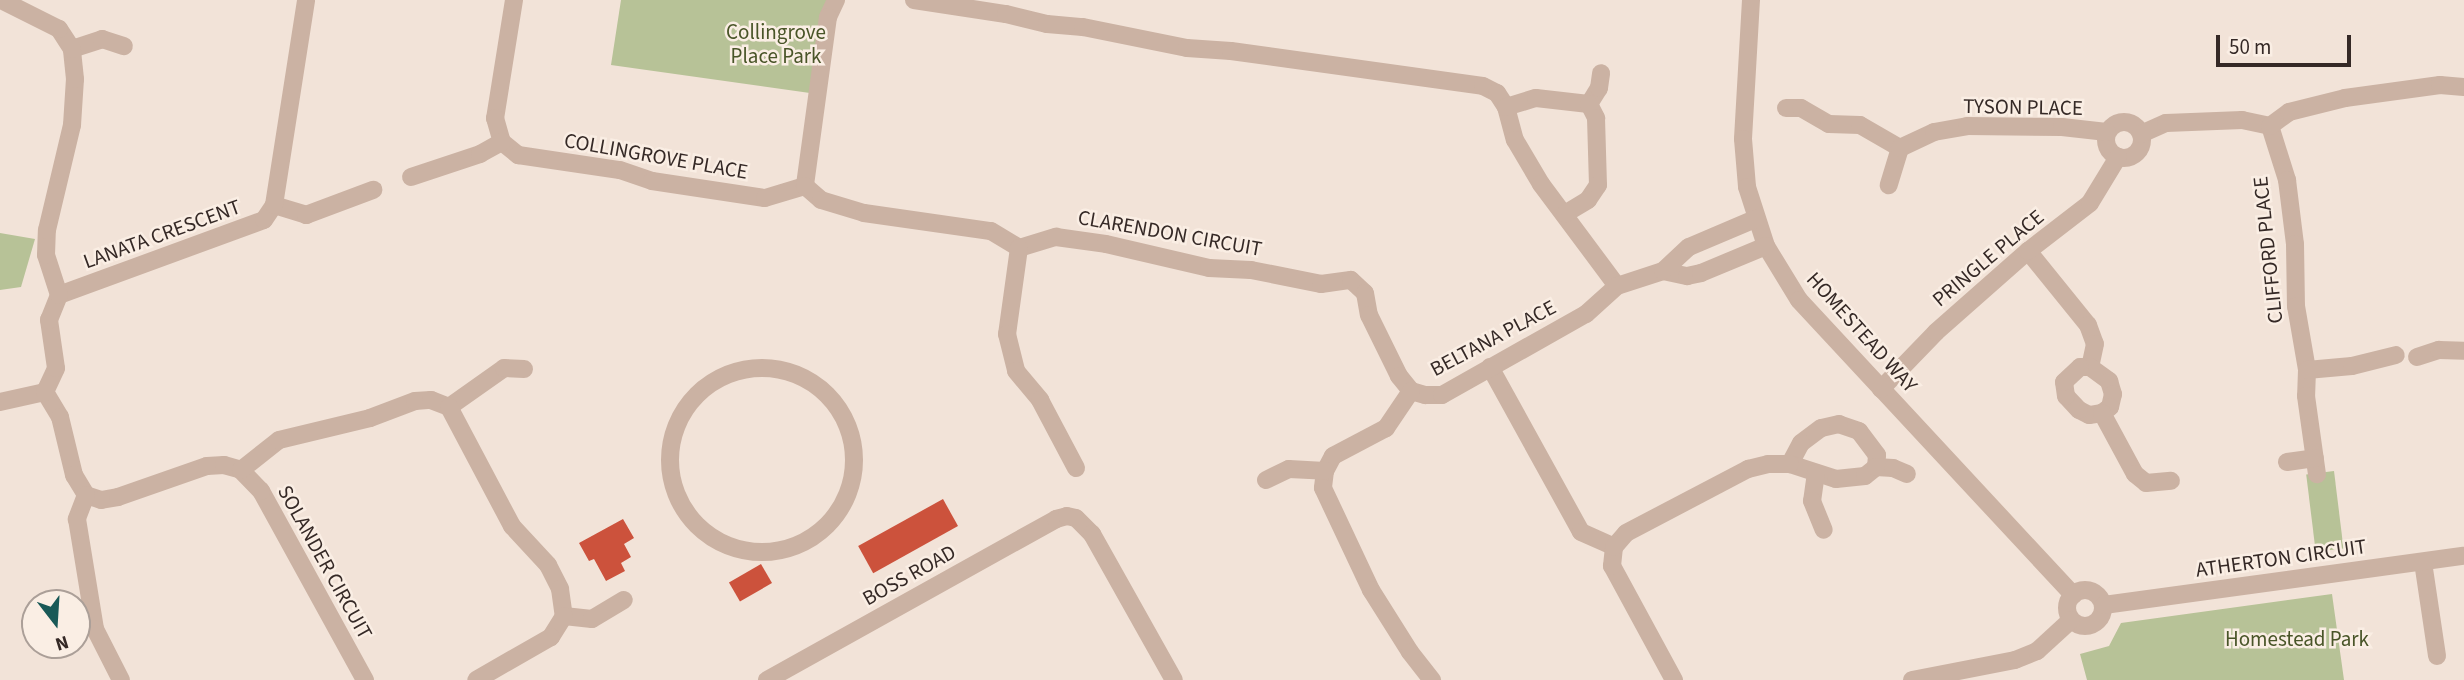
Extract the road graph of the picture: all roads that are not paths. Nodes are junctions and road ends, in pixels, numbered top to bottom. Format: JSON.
{"nodes":[{"id":1,"x":1,"y":0,"type":"edge"},
{"id":2,"x":306,"y":0,"type":"edge"},
{"id":3,"x":514,"y":0,"type":"edge"},
{"id":4,"x":836,"y":0,"type":"edge"},
{"id":5,"x":914,"y":0,"type":"edge"},
{"id":6,"x":1751,"y":0,"type":"edge"},
{"id":7,"x":124,"y":46,"type":"dead end"},
{"id":8,"x":72,"y":49,"type":"junction"},
{"id":9,"x":1601,"y":73,"type":"dead end"},
{"id":10,"x":2463,"y":84,"type":"edge"},
{"id":11,"x":1589,"y":104,"type":"junction"},
{"id":12,"x":1506,"y":107,"type":"junction"},
{"id":13,"x":1786,"y":108,"type":"dead end"},
{"id":14,"x":2270,"y":127,"type":"junction"},
{"id":15,"x":2107,"y":132,"type":"junction"},
{"id":16,"x":2141,"y":134,"type":"junction"},
{"id":17,"x":502,"y":142,"type":"junction"},
{"id":18,"x":1900,"y":148,"type":"junction"},
{"id":19,"x":2118,"y":157,"type":"junction"},
{"id":20,"x":411,"y":177,"type":"dead end"},
{"id":21,"x":1889,"y":185,"type":"dead end"},
{"id":22,"x":805,"y":186,"type":"junction"},
{"id":23,"x":373,"y":190,"type":"dead end"},
{"id":24,"x":274,"y":205,"type":"junction"},
{"id":25,"x":1566,"y":213,"type":"junction"},
{"id":26,"x":1755,"y":219,"type":"junction"},
{"id":27,"x":1766,"y":246,"type":"junction"},
{"id":28,"x":1019,"y":248,"type":"junction"},
{"id":29,"x":2028,"y":251,"type":"junction"},
{"id":30,"x":1663,"y":271,"type":"junction"},
{"id":31,"x":1617,"y":286,"type":"junction"},
{"id":32,"x":59,"y":295,"type":"junction"},
{"id":33,"x":2464,"y":351,"type":"edge"},
{"id":34,"x":2396,"y":355,"type":"dead end"},
{"id":35,"x":2417,"y":357,"type":"dead end"},
{"id":36,"x":1490,"y":368,"type":"junction"},
{"id":37,"x":2091,"y":368,"type":"junction"},
{"id":38,"x":524,"y":369,"type":"dead end"},
{"id":39,"x":2307,"y":370,"type":"junction"},
{"id":40,"x":1881,"y":389,"type":"junction"},
{"id":41,"x":1411,"y":391,"type":"junction"},
{"id":42,"x":45,"y":392,"type":"junction"},
{"id":43,"x":0,"y":402,"type":"edge"},
{"id":44,"x":449,"y":407,"type":"junction"},
{"id":45,"x":2102,"y":414,"type":"junction"},
{"id":46,"x":852,"y":433,"type":"joint"},
{"id":47,"x":2287,"y":462,"type":"dead end"},
{"id":48,"x":1790,"y":464,"type":"junction"},
{"id":49,"x":1876,"y":467,"type":"junction"},
{"id":50,"x":1076,"y":468,"type":"dead end"},
{"id":51,"x":242,"y":470,"type":"junction"},
{"id":52,"x":1325,"y":471,"type":"junction"},
{"id":53,"x":1816,"y":473,"type":"junction"},
{"id":54,"x":1907,"y":474,"type":"dead end"},
{"id":55,"x":1266,"y":480,"type":"dead end"},
{"id":56,"x":2171,"y":481,"type":"dead end"},
{"id":57,"x":86,"y":495,"type":"junction"},
{"id":58,"x":1824,"y":530,"type":"dead end"},
{"id":59,"x":1614,"y":547,"type":"junction"},
{"id":60,"x":2464,"y":556,"type":"edge"},
{"id":61,"x":2423,"y":562,"type":"junction"},
{"id":62,"x":2073,"y":595,"type":"junction"},
{"id":63,"x":624,"y":600,"type":"dead end"},
{"id":64,"x":2104,"y":606,"type":"junction"},
{"id":65,"x":564,"y":616,"type":"junction"},
{"id":66,"x":2071,"y":620,"type":"junction"},
{"id":67,"x":2437,"y":656,"type":"dead end"},
{"id":68,"x":121,"y":680,"type":"edge"},
{"id":69,"x":365,"y":680,"type":"edge"},
{"id":70,"x":476,"y":680,"type":"edge"},
{"id":71,"x":766,"y":680,"type":"edge"},
{"id":72,"x":1174,"y":680,"type":"edge"},
{"id":73,"x":1432,"y":680,"type":"edge"},
{"id":74,"x":1674,"y":680,"type":"edge"},
{"id":75,"x":1913,"y":680,"type":"edge"}],
"edges":[{"from":1,"to":8,"type":"street"},
{"from":2,"to":24,"type":"street"},
{"from":3,"to":17,"type":"street"},
{"from":4,"to":22,"type":"street"},
{"from":5,"to":12,"type":"street"},
{"from":6,"to":26,"type":"street","name":"HOMESTEAD WAY"},
{"from":7,"to":8,"type":"street"},
{"from":8,"to":32,"type":"street"},
{"from":9,"to":11,"type":"street"},
{"from":10,"to":14,"type":"street"},
{"from":11,"to":12,"type":"street"},
{"from":11,"to":25,"type":"street"},
{"from":12,"to":25,"type":"street"},
{"from":13,"to":18,"type":"street"},
{"from":14,"to":16,"type":"street"},
{"from":14,"to":39,"type":"street","name":"CLIFFORD PLACE"},
{"from":15,"to":16,"type":"street"},
{"from":15,"to":18,"type":"street","name":"TYSON PLACE"},
{"from":15,"to":19,"type":"street"},
{"from":16,"to":19,"type":"street"},
{"from":17,"to":20,"type":"street"},
{"from":17,"to":22,"type":"street","name":"COLLINGROVE PLACE"},
{"from":18,"to":21,"type":"street"},
{"from":19,"to":29,"type":"street","name":"PRINGLE PLACE"},
{"from":22,"to":28,"type":"street"},
{"from":23,"to":24,"type":"street"},
{"from":24,"to":32,"type":"street","name":"LANATA CRESCENT"},
{"from":25,"to":31,"type":"street"},
{"from":26,"to":27,"type":"street","name":"HOMESTEAD WAY"},
{"from":26,"to":30,"type":"street","name":"BELTANA PLACE"},
{"from":27,"to":30,"type":"street","name":"BELTANA PLACE"},
{"from":27,"to":40,"type":"street","name":"HOMESTEAD WAY"},
{"from":28,"to":41,"type":"street","name":"CLARENDON CIRCUIT"},
{"from":28,"to":50,"type":"street"},
{"from":29,"to":37,"type":"street"},
{"from":29,"to":40,"type":"street","name":"PRINGLE PLACE"},
{"from":30,"to":31,"type":"street","name":"BELTANA PLACE"},
{"from":31,"to":36,"type":"street","name":"BELTANA PLACE"},
{"from":32,"to":42,"type":"street"},
{"from":33,"to":35,"type":"street"},
{"from":34,"to":39,"type":"street"},
{"from":36,"to":41,"type":"street","name":"BELTANA PLACE"},
{"from":36,"to":59,"type":"street"},
{"from":37,"to":45,"type":"street"},
{"from":37,"to":45,"type":"street"},
{"from":38,"to":44,"type":"street"},
{"from":39,"to":47,"type":"street","name":"CLIFFORD PLACE"},
{"from":40,"to":62,"type":"street","name":"HOMESTEAD WAY"},
{"from":41,"to":52,"type":"street","name":"BELTANA PLACE"},
{"from":42,"to":43,"type":"street"},
{"from":42,"to":57,"type":"street"},
{"from":44,"to":51,"type":"street"},
{"from":44,"to":65,"type":"street"},
{"from":45,"to":56,"type":"street"},
{"from":46,"to":46,"type":"street"},
{"from":48,"to":49,"type":"street"},
{"from":48,"to":53,"type":"street"},
{"from":48,"to":59,"type":"street"},
{"from":49,"to":53,"type":"street"},
{"from":49,"to":54,"type":"street"},
{"from":51,"to":57,"type":"street"},
{"from":51,"to":69,"type":"street","name":"SOLANDER CIRCUIT"},
{"from":52,"to":55,"type":"street"},
{"from":52,"to":73,"type":"street"},
{"from":53,"to":58,"type":"street"},
{"from":57,"to":68,"type":"street"},
{"from":59,"to":74,"type":"street"},
{"from":60,"to":61,"type":"street","name":"ATHERTON CIRCUIT"},
{"from":61,"to":64,"type":"street","name":"ATHERTON CIRCUIT"},
{"from":61,"to":67,"type":"street"},
{"from":62,"to":64,"type":"street"},
{"from":62,"to":66,"type":"street"},
{"from":63,"to":65,"type":"street"},
{"from":64,"to":66,"type":"street"},
{"from":65,"to":70,"type":"street"},
{"from":66,"to":75,"type":"street"},
{"from":71,"to":72,"type":"street","name":"BOSS ROAD"}]}
